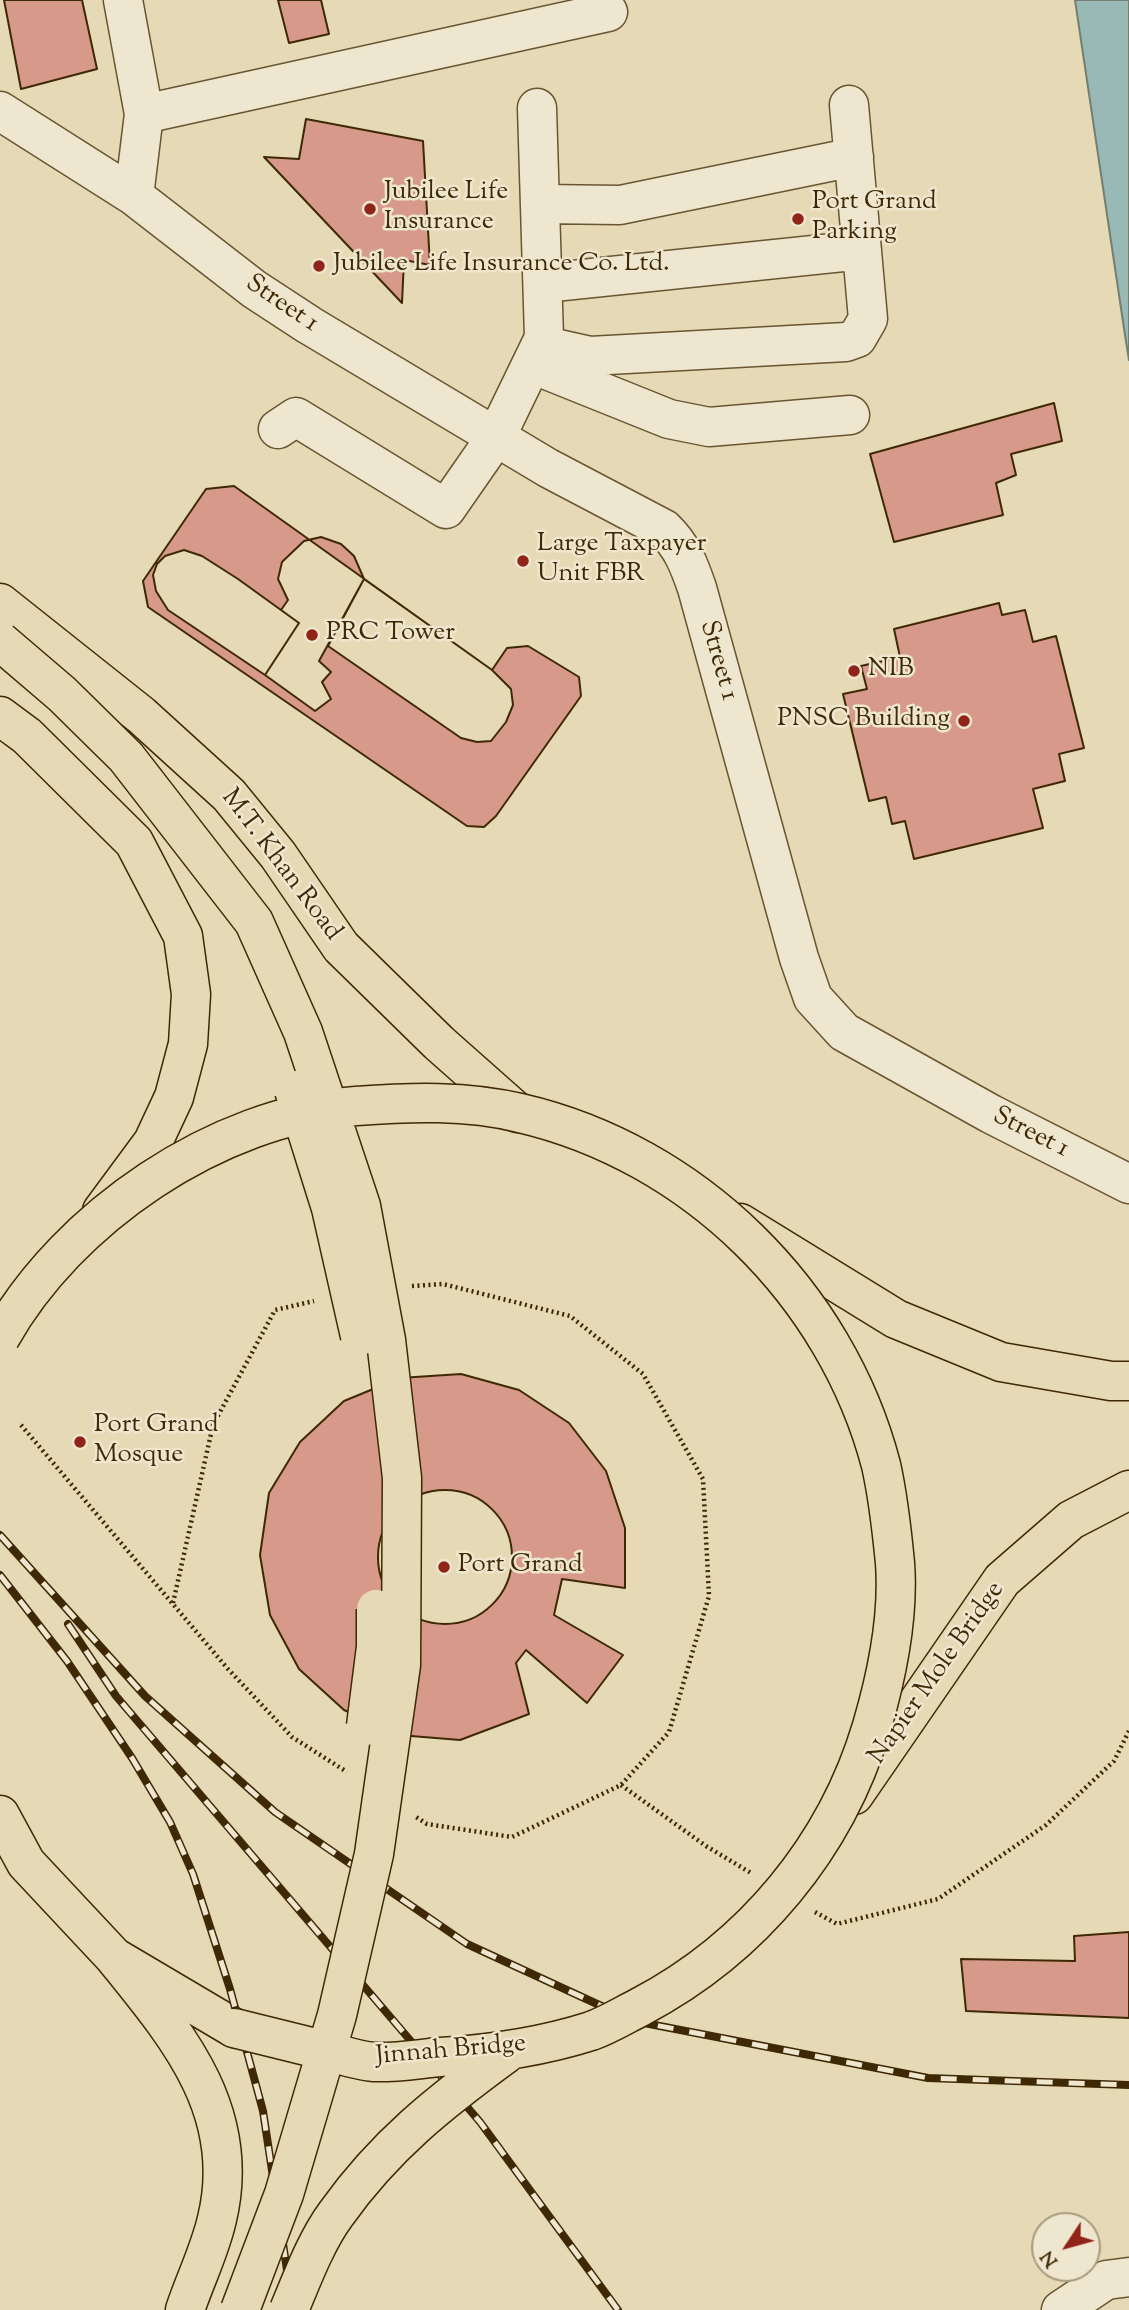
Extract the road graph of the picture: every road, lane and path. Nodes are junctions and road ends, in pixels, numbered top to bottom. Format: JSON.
{"nodes":[{"id":1,"x":122,"y":0,"type":"edge"},
{"id":2,"x":608,"y":12,"type":"dead end"},
{"id":3,"x":849,"y":105,"type":"dead end"},
{"id":4,"x":537,"y":108,"type":"dead end"},
{"id":5,"x":0,"y":111,"type":"edge"},
{"id":6,"x":144,"y":114,"type":"junction"},
{"id":7,"x":854,"y":157,"type":"junction"},
{"id":8,"x":134,"y":196,"type":"junction"},
{"id":9,"x":540,"y":204,"type":"junction"},
{"id":10,"x":862,"y":250,"type":"junction"},
{"id":11,"x":544,"y":283,"type":"junction"},
{"id":12,"x":537,"y":355,"type":"junction"},
{"id":13,"x":850,"y":415,"type":"dead end"},
{"id":14,"x":278,"y":429,"type":"dead end"},
{"id":15,"x":496,"y":437,"type":"junction"},
{"id":16,"x":0,"y":603,"type":"edge"},
{"id":17,"x":0,"y":641,"type":"edge"},
{"id":18,"x":0,"y":670,"type":"edge"},
{"id":19,"x":13,"y":726,"type":"edge"},
{"id":20,"x":518,"y":1112,"type":"junction"},
{"id":21,"x":1129,"y":1184,"type":"edge"},
{"id":22,"x":714,"y":1207,"type":"junction"},
{"id":23,"x":92,"y":1224,"type":"junction"},
{"id":24,"x":0,"y":1338,"type":"edge"},
{"id":25,"x":1129,"y":1381,"type":"edge"},
{"id":26,"x":1129,"y":1490,"type":"edge"},
{"id":27,"x":1129,"y":1731,"type":"edge"},
{"id":28,"x":621,"y":1785,"type":"dead end"},
{"id":29,"x":0,"y":1815,"type":"edge"},
{"id":30,"x":0,"y":1826,"type":"edge"},
{"id":31,"x":808,"y":1862,"type":"junction"},
{"id":32,"x":26,"y":1863,"type":"junction"},
{"id":33,"x":753,"y":1875,"type":"dead end"},
{"id":34,"x":813,"y":1910,"type":"dead end"},
{"id":35,"x":114,"y":1957,"type":"junction"},
{"id":36,"x":507,"y":2053,"type":"junction"},
{"id":37,"x":1129,"y":2277,"type":"edge"},
{"id":38,"x":185,"y":2310,"type":"edge"},
{"id":39,"x":217,"y":2310,"type":"edge"},
{"id":40,"x":240,"y":2310,"type":"edge"},
{"id":41,"x":289,"y":2310,"type":"edge"},
{"id":42,"x":1061,"y":2310,"type":"edge"}],
"edges":[{"from":1,"to":6,"type":"street"},
{"from":2,"to":6,"type":"street"},
{"from":3,"to":7,"type":"street"},
{"from":4,"to":9,"type":"street"},
{"from":5,"to":8,"type":"street","name":"Street 1"},
{"from":6,"to":8,"type":"street"},
{"from":7,"to":9,"type":"street"},
{"from":7,"to":10,"type":"street"},
{"from":8,"to":15,"type":"street","name":"Street 1"},
{"from":9,"to":11,"type":"street"},
{"from":10,"to":11,"type":"street"},
{"from":10,"to":12,"type":"street"},
{"from":11,"to":12,"type":"street"},
{"from":12,"to":13,"type":"street"},
{"from":12,"to":15,"type":"street"},
{"from":14,"to":15,"type":"street"},
{"from":15,"to":21,"type":"street","name":"Street 1"},
{"from":16,"to":20,"type":"main road","name":"M.T. Khan Road"},
{"from":17,"to":40,"type":"main road","bridge":true},
{"from":18,"to":39,"type":"main road","bridge":true},
{"from":19,"to":23,"type":"main road","bridge":true},
{"from":20,"to":22,"type":"main road","name":"Jinnah Bridge","bridge":true},
{"from":20,"to":23,"type":"main road","name":"Jinnah Bridge","bridge":true},
{"from":22,"to":25,"type":"main road"},
{"from":22,"to":31,"type":"main road","name":"Jinnah Bridge","bridge":true},
{"from":23,"to":24,"type":"main road","name":"Jinnah Bridge","bridge":true},
{"from":26,"to":31,"type":"main road","name":"Napier Mole Bridge","bridge":true},
{"from":27,"to":34,"type":"path"},
{"from":28,"to":33,"type":"path"},
{"from":29,"to":32,"type":"main road","name":"Jinnah Bridge"},
{"from":30,"to":32,"type":"main road"},
{"from":31,"to":36,"type":"main road","name":"Jinnah Bridge","bridge":true},
{"from":32,"to":35,"type":"main road","name":"Jinnah Bridge"},
{"from":35,"to":36,"type":"main road","name":"Jinnah Bridge","bridge":true},
{"from":35,"to":38,"type":"main road"},
{"from":36,"to":41,"type":"main road","bridge":true},
{"from":37,"to":42,"type":"street"}]}
